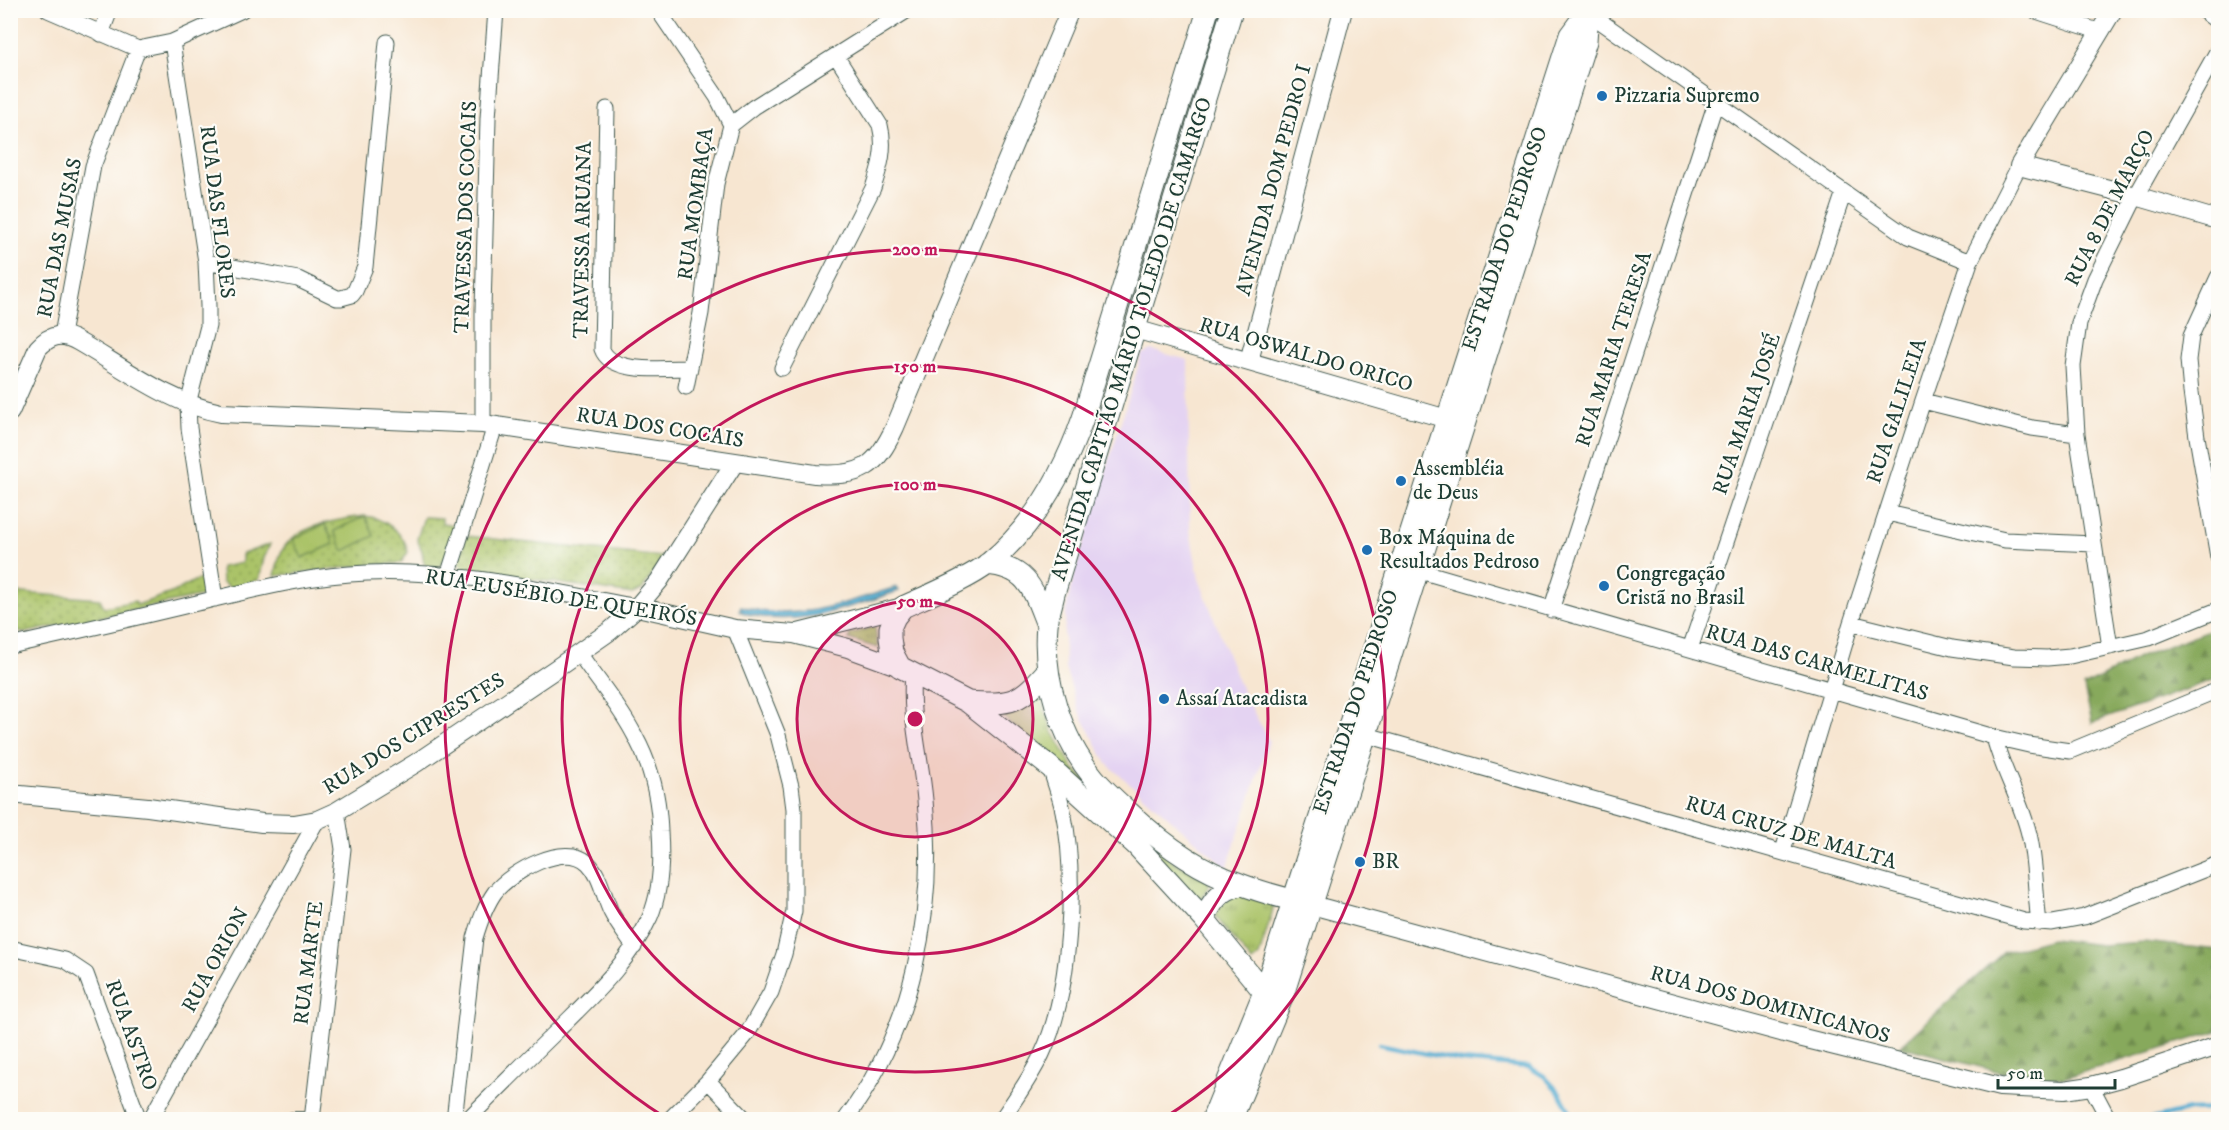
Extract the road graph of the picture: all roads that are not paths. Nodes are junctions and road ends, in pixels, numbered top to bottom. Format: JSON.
{"nodes":[{"id":1,"x":48,"y":10,"type":"edge"},
{"id":2,"x":110,"y":10,"type":"edge"},
{"id":3,"x":242,"y":10,"type":"edge"},
{"id":4,"x":496,"y":10,"type":"edge"},
{"id":5,"x":658,"y":10,"type":"edge"},
{"id":6,"x":908,"y":10,"type":"edge"},
{"id":7,"x":1070,"y":10,"type":"edge"},
{"id":8,"x":1208,"y":10,"type":"edge"},
{"id":9,"x":1232,"y":10,"type":"edge"},
{"id":10,"x":1343,"y":10,"type":"edge"},
{"id":11,"x":2033,"y":10,"type":"edge"},
{"id":12,"x":2113,"y":10,"type":"edge"},
{"id":13,"x":2202,"y":10,"type":"edge"},
{"id":14,"x":1588,"y":11,"type":"edge"},
{"id":15,"x":2218,"y":22,"type":"edge"},
{"id":16,"x":2101,"y":32,"type":"junction"},
{"id":17,"x":100,"y":34,"type":"junction"},
{"id":18,"x":172,"y":42,"type":"junction"},
{"id":19,"x":387,"y":42,"type":"dead end"},
{"id":20,"x":138,"y":49,"type":"junction"},
{"id":21,"x":2218,"y":50,"type":"edge"},
{"id":22,"x":836,"y":56,"type":"junction"},
{"id":23,"x":1716,"y":102,"type":"junction"},
{"id":24,"x":607,"y":109,"type":"dead end"},
{"id":25,"x":730,"y":125,"type":"junction"},
{"id":26,"x":2019,"y":166,"type":"junction"},
{"id":27,"x":1844,"y":192,"type":"junction"},
{"id":28,"x":2136,"y":196,"type":"junction"},
{"id":29,"x":2218,"y":220,"type":"edge"},
{"id":30,"x":206,"y":262,"type":"junction"},
{"id":31,"x":1970,"y":262,"type":"junction"},
{"id":32,"x":2218,"y":277,"type":"edge"},
{"id":33,"x":1135,"y":329,"type":"junction"},
{"id":34,"x":62,"y":335,"type":"junction"},
{"id":35,"x":1249,"y":361,"type":"junction"},
{"id":36,"x":689,"y":368,"type":"junction"},
{"id":37,"x":782,"y":368,"type":"dead end"},
{"id":38,"x":686,"y":387,"type":"dead end"},
{"id":39,"x":1923,"y":401,"type":"junction"},
{"id":40,"x":188,"y":404,"type":"junction"},
{"id":41,"x":10,"y":412,"type":"edge"},
{"id":42,"x":1456,"y":422,"type":"junction"},
{"id":43,"x":489,"y":425,"type":"junction"},
{"id":44,"x":2077,"y":434,"type":"junction"},
{"id":45,"x":735,"y":462,"type":"junction"},
{"id":46,"x":2214,"y":495,"type":"edge"},
{"id":47,"x":1887,"y":513,"type":"junction"},
{"id":48,"x":2094,"y":544,"type":"junction"},
{"id":49,"x":2218,"y":557,"type":"edge"},
{"id":50,"x":987,"y":564,"type":"junction"},
{"id":51,"x":1409,"y":568,"type":"junction"},
{"id":52,"x":448,"y":576,"type":"junction"},
{"id":53,"x":215,"y":599,"type":"junction"},
{"id":54,"x":638,"y":607,"type":"junction"},
{"id":55,"x":903,"y":607,"type":"junction"},
{"id":56,"x":1551,"y":610,"type":"junction"},
{"id":57,"x":2218,"y":610,"type":"edge"},
{"id":58,"x":1851,"y":623,"type":"junction"},
{"id":59,"x":1047,"y":625,"type":"junction"},
{"id":60,"x":735,"y":628,"type":"junction"},
{"id":61,"x":794,"y":634,"type":"junction"},
{"id":62,"x":10,"y":646,"type":"edge"},
{"id":63,"x":2110,"y":647,"type":"junction"},
{"id":64,"x":1690,"y":648,"type":"junction"},
{"id":65,"x":579,"y":653,"type":"junction"},
{"id":66,"x":906,"y":670,"type":"junction"},
{"id":67,"x":1048,"y":670,"type":"junction"},
{"id":68,"x":1831,"y":688,"type":"junction"},
{"id":69,"x":2218,"y":690,"type":"edge"},
{"id":70,"x":968,"y":702,"type":"junction"},
{"id":71,"x":1357,"y":732,"type":"junction"},
{"id":72,"x":1994,"y":736,"type":"junction"},
{"id":73,"x":1050,"y":767,"type":"junction"},
{"id":74,"x":10,"y":794,"type":"edge"},
{"id":75,"x":337,"y":811,"type":"junction"},
{"id":76,"x":317,"y":820,"type":"junction"},
{"id":77,"x":1784,"y":851,"type":"junction"},
{"id":78,"x":2218,"y":864,"type":"edge"},
{"id":79,"x":1240,"y":885,"type":"junction"},
{"id":80,"x":1302,"y":902,"type":"junction"},
{"id":81,"x":1204,"y":919,"type":"junction"},
{"id":82,"x":2039,"y":923,"type":"junction"},
{"id":83,"x":634,"y":947,"type":"junction"},
{"id":84,"x":10,"y":948,"type":"edge"},
{"id":85,"x":1273,"y":995,"type":"junction"},
{"id":86,"x":2218,"y":1046,"type":"edge"},
{"id":87,"x":708,"y":1081,"type":"junction"},
{"id":88,"x":2091,"y":1086,"type":"junction"},
{"id":89,"x":139,"y":1119,"type":"edge"},
{"id":90,"x":150,"y":1119,"type":"edge"},
{"id":91,"x":291,"y":1119,"type":"edge"},
{"id":92,"x":312,"y":1119,"type":"edge"},
{"id":93,"x":454,"y":1119,"type":"edge"},
{"id":94,"x":466,"y":1119,"type":"edge"},
{"id":95,"x":669,"y":1119,"type":"edge"},
{"id":96,"x":746,"y":1119,"type":"edge"},
{"id":97,"x":845,"y":1119,"type":"edge"},
{"id":98,"x":1001,"y":1119,"type":"edge"},
{"id":99,"x":1212,"y":1119,"type":"edge"},
{"id":100,"x":1231,"y":1119,"type":"edge"},
{"id":101,"x":2109,"y":1119,"type":"edge"}],
"edges":[{"from":1,"to":17,"type":"street"},
{"from":2,"to":17,"type":"street"},
{"from":3,"to":18,"type":"street"},
{"from":4,"to":43,"type":"street","name":"TRAVESSA DOS COCAIS"},
{"from":5,"to":25,"type":"street","name":"RUA MOMBAÇA"},
{"from":6,"to":22,"type":"street"},
{"from":7,"to":45,"type":"street","name":"RUA DOS COCAIS"},
{"from":8,"to":50,"type":"main road","name":"AVENIDA CAPITÃO MÁRIO TOLEDO DE CAMARGO"},
{"from":9,"to":33,"type":"main road","name":"AVENIDA CAPITÃO MÁRIO TOLEDO DE CAMARGO"},
{"from":10,"to":35,"type":"street","name":"AVENIDA DOM PEDRO I"},
{"from":11,"to":16,"type":"street"},
{"from":12,"to":16,"type":"street","name":"RUA GALILEIA"},
{"from":13,"to":15,"type":"street"},
{"from":14,"to":23,"type":"street"},
{"from":14,"to":42,"type":"main road","name":"ESTRADA DO PEDROSO"},
{"from":16,"to":26,"type":"street","name":"RUA GALILEIA"},
{"from":17,"to":20,"type":"street"},
{"from":18,"to":20,"type":"street"},
{"from":18,"to":30,"type":"street","name":"RUA DAS FLORES"},
{"from":19,"to":30,"type":"street"},
{"from":20,"to":34,"type":"street","name":"RUA DAS MUSAS"},
{"from":21,"to":28,"type":"street","name":"RUA 8 DE MARÇO"},
{"from":22,"to":25,"type":"street"},
{"from":22,"to":37,"type":"street"},
{"from":23,"to":27,"type":"street"},
{"from":23,"to":56,"type":"street","name":"RUA MARIA TERESA"},
{"from":24,"to":36,"type":"street","name":"TRAVESSA ARUANA"},
{"from":25,"to":36,"type":"street","name":"RUA MOMBAÇA"},
{"from":26,"to":28,"type":"street"},
{"from":26,"to":31,"type":"street","name":"RUA GALILEIA"},
{"from":27,"to":31,"type":"street"},
{"from":27,"to":64,"type":"street","name":"RUA MARIA JOSÉ"},
{"from":28,"to":29,"type":"street"},
{"from":28,"to":44,"type":"street","name":"RUA 8 DE MARÇO"},
{"from":30,"to":40,"type":"street","name":"RUA DAS FLORES"},
{"from":31,"to":39,"type":"street","name":"RUA GALILEIA"},
{"from":32,"to":46,"type":"street"},
{"from":33,"to":35,"type":"street","name":"RUA OSWALDO ORICO"},
{"from":33,"to":59,"type":"main road","name":"AVENIDA CAPITÃO MÁRIO TOLEDO DE CAMARGO"},
{"from":34,"to":40,"type":"street","name":"RUA DOS COCAIS"},
{"from":34,"to":41,"type":"street"},
{"from":35,"to":42,"type":"street","name":"RUA OSWALDO ORICO"},
{"from":36,"to":38,"type":"street","name":"RUA MOMBAÇA"},
{"from":39,"to":44,"type":"street"},
{"from":39,"to":47,"type":"street","name":"RUA GALILEIA"},
{"from":40,"to":43,"type":"street","name":"RUA DOS COCAIS"},
{"from":40,"to":53,"type":"street","name":"RUA DAS FLORES"},
{"from":42,"to":51,"type":"main road","name":"ESTRADA DO PEDROSO"},
{"from":43,"to":45,"type":"street","name":"RUA DOS COCAIS"},
{"from":43,"to":52,"type":"street","name":"TRAVESSA DOS COCAIS"},
{"from":44,"to":48,"type":"street","name":"RUA 8 DE MARÇO"},
{"from":45,"to":54,"type":"street","name":"RUA DOS CIPRESTES"},
{"from":46,"to":49,"type":"street"},
{"from":47,"to":48,"type":"street"},
{"from":47,"to":58,"type":"street","name":"RUA GALILEIA"},
{"from":48,"to":63,"type":"street","name":"RUA 8 DE MARÇO"},
{"from":50,"to":55,"type":"main road","name":"AVENIDA CAPITÃO MÁRIO TOLEDO DE CAMARGO"},
{"from":50,"to":59,"type":"main road"},
{"from":51,"to":56,"type":"street","name":"RUA DAS CARMELITAS"},
{"from":51,"to":71,"type":"main road","name":"ESTRADA DO PEDROSO"},
{"from":52,"to":53,"type":"street","name":"RUA EUSÉBIO DE QUEIRÓS"},
{"from":52,"to":54,"type":"street","name":"RUA EUSÉBIO DE QUEIRÓS"},
{"from":53,"to":62,"type":"street","name":"RUA EUSÉBIO DE QUEIRÓS"},
{"from":54,"to":60,"type":"street","name":"RUA EUSÉBIO DE QUEIRÓS"},
{"from":54,"to":65,"type":"street","name":"RUA DOS CIPRESTES"},
{"from":55,"to":61,"type":"street","name":"RUA EUSÉBIO DE QUEIRÓS"},
{"from":55,"to":66,"type":"main road"},
{"from":56,"to":64,"type":"street","name":"RUA DAS CARMELITAS"},
{"from":57,"to":63,"type":"street"},
{"from":58,"to":63,"type":"street"},
{"from":58,"to":68,"type":"street","name":"RUA GALILEIA"},
{"from":59,"to":67,"type":"main road","name":"AVENIDA CAPITÃO MÁRIO TOLEDO DE CAMARGO"},
{"from":60,"to":61,"type":"street","name":"RUA EUSÉBIO DE QUEIRÓS"},
{"from":60,"to":87,"type":"street"},
{"from":61,"to":66,"type":"street","name":"RUA EUSÉBIO DE QUEIRÓS"},
{"from":64,"to":68,"type":"street","name":"RUA DAS CARMELITAS"},
{"from":65,"to":75,"type":"street","name":"RUA DOS CIPRESTES"},
{"from":65,"to":83,"type":"street"},
{"from":66,"to":70,"type":"main road","name":"RUA EUSÉBIO DE QUEIRÓS"},
{"from":66,"to":97,"type":"street"},
{"from":67,"to":70,"type":"main road"},
{"from":67,"to":79,"type":"main road"},
{"from":68,"to":72,"type":"street","name":"RUA DAS CARMELITAS"},
{"from":68,"to":77,"type":"street","name":"RUA GALILEIA"},
{"from":69,"to":72,"type":"street","name":"RUA DAS CARMELITAS"},
{"from":70,"to":73,"type":"main road","name":"RUA EUSÉBIO DE QUEIRÓS"},
{"from":71,"to":77,"type":"street","name":"RUA CRUZ DE MALTA"},
{"from":71,"to":80,"type":"main road","name":"ESTRADA DO PEDROSO"},
{"from":72,"to":82,"type":"street"},
{"from":73,"to":81,"type":"main road","name":"RUA EUSÉBIO DE QUEIRÓS"},
{"from":73,"to":98,"type":"street"},
{"from":74,"to":76,"type":"street","name":"RUA DOS CIPRESTES"},
{"from":75,"to":76,"type":"street","name":"RUA DOS CIPRESTES"},
{"from":75,"to":92,"type":"street","name":"RUA MARTE"},
{"from":76,"to":90,"type":"street","name":"RUA ORION"},
{"from":77,"to":82,"type":"street","name":"RUA CRUZ DE MALTA"},
{"from":78,"to":82,"type":"street","name":"RUA CRUZ DE MALTA"},
{"from":79,"to":80,"type":"main road"},
{"from":79,"to":81,"type":"main road"},
{"from":80,"to":85,"type":"main road","name":"ESTRADA DO PEDROSO"},
{"from":80,"to":88,"type":"street","name":"RUA DOS DOMINICANOS"},
{"from":81,"to":85,"type":"main road","name":"RUA EUSÉBIO DE QUEIRÓS"},
{"from":83,"to":93,"type":"street"},
{"from":83,"to":94,"type":"street"},
{"from":84,"to":89,"type":"street","name":"RUA ASTRO"},
{"from":85,"to":99,"type":"main road","name":"ESTRADA DO PEDROSO"},
{"from":85,"to":100,"type":"main road","name":"ESTRADA DO PEDROSO"},
{"from":86,"to":88,"type":"street","name":"RUA DOS DOMINICANOS"},
{"from":87,"to":95,"type":"street"},
{"from":87,"to":96,"type":"street"},
{"from":88,"to":101,"type":"street"},
{"from":91,"to":92,"type":"street"}]}
